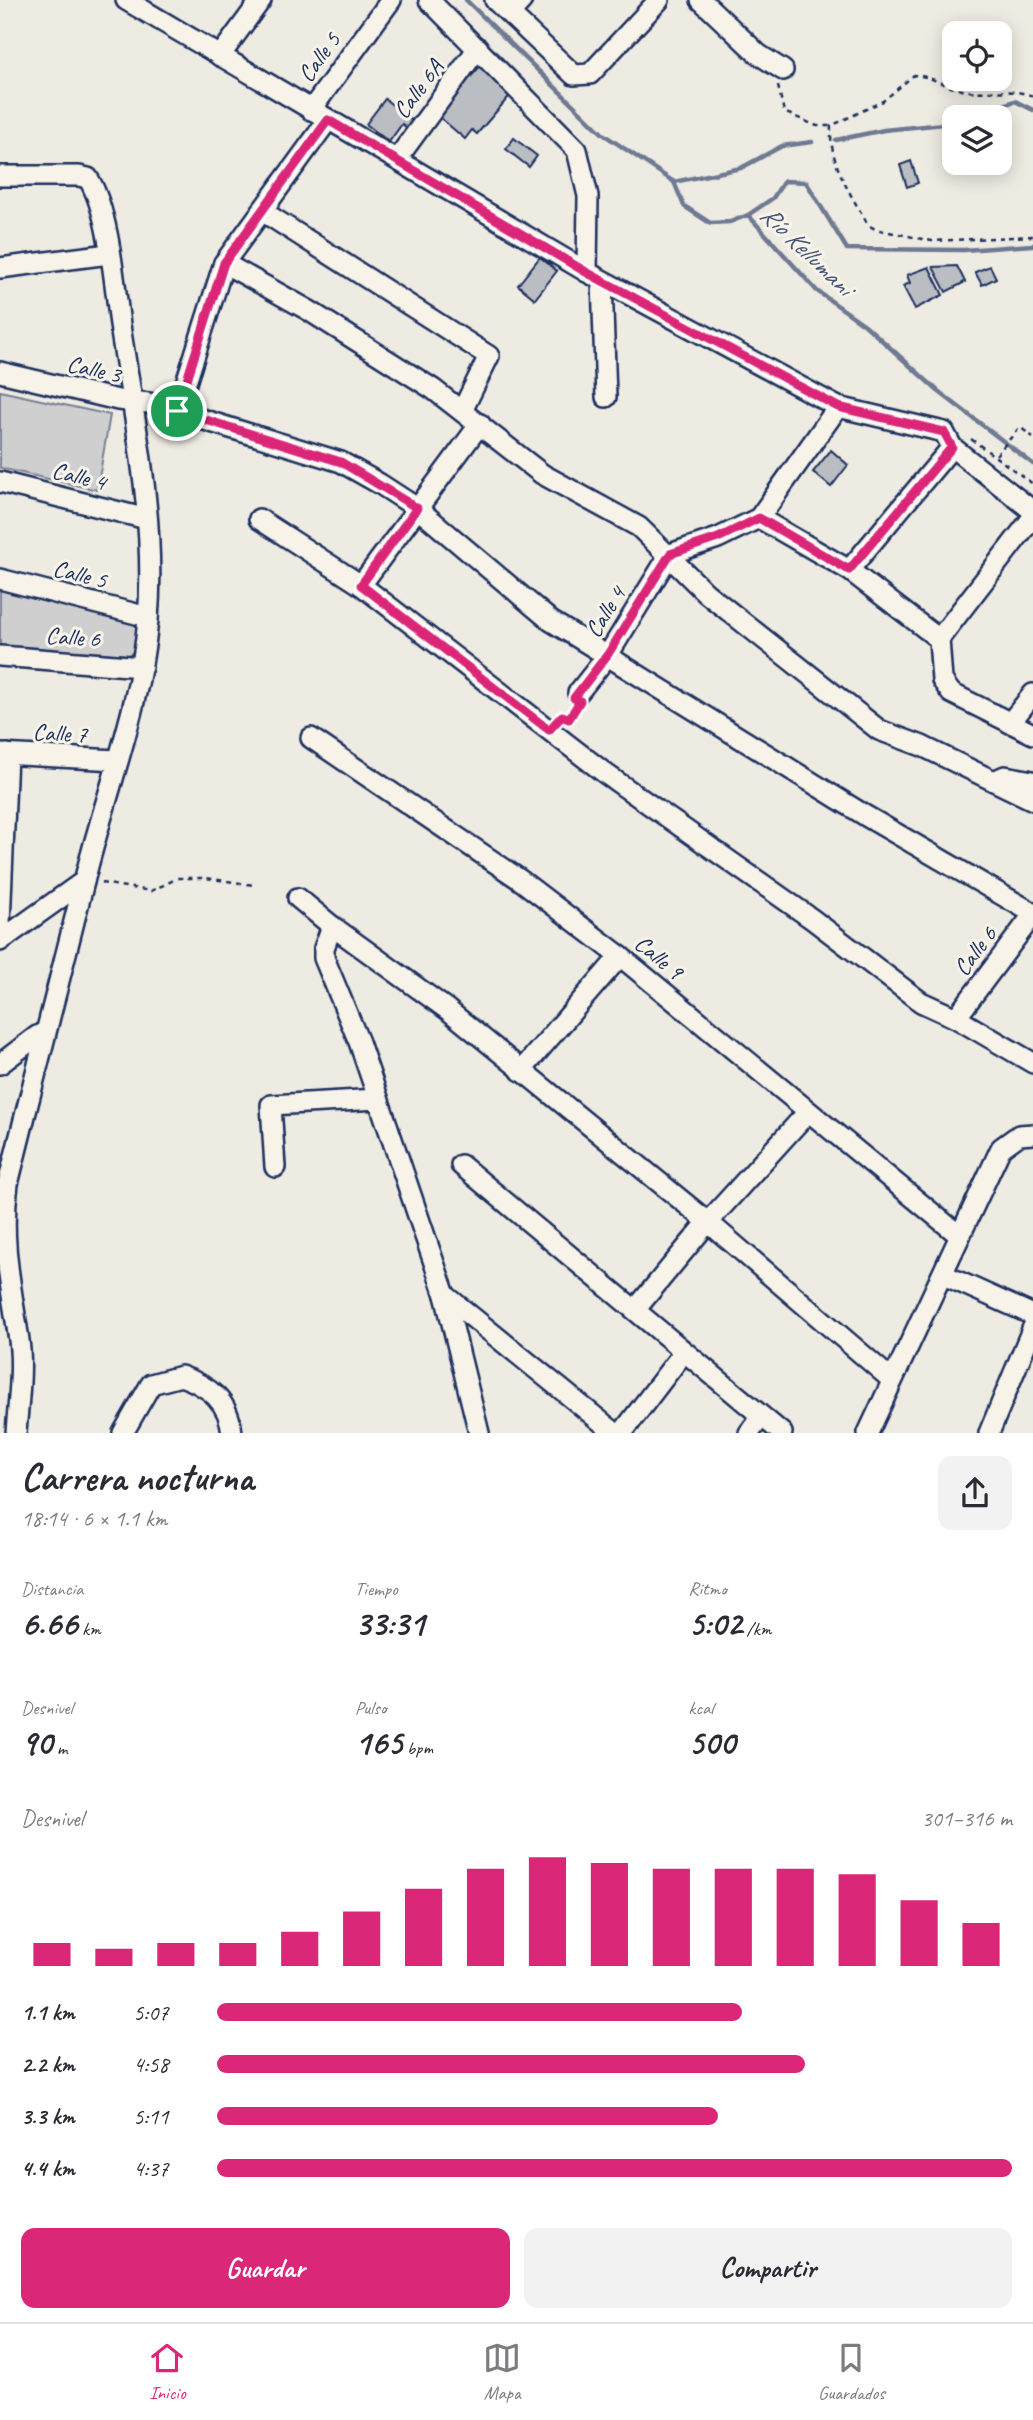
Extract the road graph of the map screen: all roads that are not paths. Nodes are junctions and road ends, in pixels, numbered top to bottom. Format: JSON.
{"nodes":[{"id":1,"x":261,"y":0,"type":"edge"},
{"id":2,"x":391,"y":0,"type":"edge"},
{"id":3,"x":429,"y":0,"type":"edge"},
{"id":4,"x":495,"y":0,"type":"edge"},
{"id":5,"x":659,"y":0,"type":"edge"},
{"id":6,"x":701,"y":0,"type":"edge"},
{"id":7,"x":129,"y":1,"type":"edge"},
{"id":8,"x":516,"y":7,"type":"edge"},
{"id":9,"x":478,"y":48,"type":"junction"},
{"id":10,"x":220,"y":56,"type":"junction"},
{"id":11,"x":783,"y":70,"type":"road end"},
{"id":12,"x":319,"y":115,"type":"junction"},
{"id":13,"x":397,"y":159,"type":"junction"},
{"id":14,"x":0,"y":176,"type":"edge"},
{"id":15,"x":262,"y":211,"type":"junction"},
{"id":16,"x":109,"y":254,"type":"junction"},
{"id":17,"x":224,"y":263,"type":"junction"},
{"id":18,"x":0,"y":268,"type":"edge"},
{"id":19,"x":594,"y":277,"type":"junction"},
{"id":20,"x":0,"y":372,"type":"edge"},
{"id":21,"x":606,"y":397,"type":"dead end"},
{"id":22,"x":133,"y":402,"type":"junction"},
{"id":23,"x":838,"y":407,"type":"junction"},
{"id":24,"x":463,"y":409,"type":"junction"},
{"id":25,"x":177,"y":411,"type":"junction"},
{"id":26,"x":480,"y":424,"type":"junction"},
{"id":27,"x":948,"y":440,"type":"junction"},
{"id":28,"x":0,"y":482,"type":"edge"},
{"id":29,"x":417,"y":508,"type":"junction"},
{"id":30,"x":1033,"y":511,"type":"edge"},
{"id":31,"x":1033,"y":517,"type":"edge"},
{"id":32,"x":759,"y":518,"type":"junction"},
{"id":33,"x":146,"y":519,"type":"junction"},
{"id":34,"x":259,"y":519,"type":"dead end"},
{"id":35,"x":670,"y":554,"type":"junction"},
{"id":36,"x":849,"y":570,"type":"junction"},
{"id":37,"x":0,"y":579,"type":"edge"},
{"id":38,"x":361,"y":585,"type":"junction"},
{"id":39,"x":148,"y":617,"type":"junction"},
{"id":40,"x":939,"y":639,"type":"junction"},
{"id":41,"x":608,"y":654,"type":"junction"},
{"id":42,"x":0,"y":656,"type":"edge"},
{"id":43,"x":142,"y":667,"type":"junction"},
{"id":44,"x":578,"y":693,"type":"road end"},
{"id":45,"x":1033,"y":694,"type":"edge"},
{"id":46,"x":1010,"y":723,"type":"junction"},
{"id":47,"x":1033,"y":734,"type":"edge"},
{"id":48,"x":311,"y":738,"type":"dead end"},
{"id":49,"x":3,"y":754,"type":"edge"},
{"id":50,"x":117,"y":760,"type":"junction"},
{"id":51,"x":993,"y":781,"type":"junction"},
{"id":52,"x":1033,"y":781,"type":"edge"},
{"id":53,"x":1033,"y":800,"type":"edge"},
{"id":54,"x":84,"y":881,"type":"junction"},
{"id":55,"x":299,"y":898,"type":"dead end"},
{"id":56,"x":1033,"y":914,"type":"edge"},
{"id":57,"x":332,"y":926,"type":"junction"},
{"id":58,"x":4,"y":939,"type":"edge"},
{"id":59,"x":620,"y":956,"type":"junction"},
{"id":60,"x":956,"y":1018,"type":"junction"},
{"id":61,"x":44,"y":1034,"type":"junction"},
{"id":62,"x":1033,"y":1063,"type":"edge"},
{"id":63,"x":0,"y":1065,"type":"edge"},
{"id":64,"x":521,"y":1071,"type":"junction"},
{"id":65,"x":378,"y":1099,"type":"junction"},
{"id":66,"x":807,"y":1113,"type":"junction"},
{"id":67,"x":1033,"y":1134,"type":"edge"},
{"id":68,"x":461,"y":1165,"type":"dead end"},
{"id":69,"x":275,"y":1167,"type":"dead end"},
{"id":70,"x":4,"y":1184,"type":"edge"},
{"id":71,"x":708,"y":1222,"type":"junction"},
{"id":72,"x":960,"y":1236,"type":"junction"},
{"id":73,"x":944,"y":1275,"type":"junction"},
{"id":74,"x":445,"y":1295,"type":"junction"},
{"id":75,"x":635,"y":1310,"type":"junction"},
{"id":76,"x":1033,"y":1315,"type":"edge"},
{"id":77,"x":1033,"y":1327,"type":"edge"},
{"id":78,"x":8,"y":1328,"type":"edge"},
{"id":79,"x":682,"y":1353,"type":"junction"},
{"id":80,"x":892,"y":1380,"type":"junction"},
{"id":81,"x":761,"y":1417,"type":"junction"},
{"id":82,"x":11,"y":1427,"type":"edge"},
{"id":83,"x":123,"y":1433,"type":"edge"},
{"id":84,"x":232,"y":1433,"type":"edge"},
{"id":85,"x":480,"y":1433,"type":"edge"},
{"id":86,"x":615,"y":1433,"type":"edge"},
{"id":87,"x":622,"y":1433,"type":"edge"},
{"id":88,"x":749,"y":1433,"type":"edge"},
{"id":89,"x":782,"y":1433,"type":"edge"},
{"id":90,"x":868,"y":1433,"type":"edge"},
{"id":91,"x":989,"y":1433,"type":"edge"}],
"edges":[{"from":1,"to":10,"type":"street"},
{"from":2,"to":12,"type":"street","name":"Calle 5"},
{"from":3,"to":9,"type":"street"},
{"from":4,"to":8,"type":"street"},
{"from":5,"to":8,"type":"street"},
{"from":6,"to":11,"type":"street"},
{"from":7,"to":10,"type":"street"},
{"from":9,"to":13,"type":"street","name":"Calle 6A"},
{"from":9,"to":19,"type":"street"},
{"from":10,"to":12,"type":"street"},
{"from":12,"to":13,"type":"street"},
{"from":12,"to":15,"type":"street","name":"Calle 5"},
{"from":13,"to":19,"type":"street"},
{"from":14,"to":16,"type":"street"},
{"from":15,"to":17,"type":"street","name":"Calle 5"},
{"from":15,"to":24,"type":"street"},
{"from":16,"to":18,"type":"street"},
{"from":16,"to":22,"type":"street"},
{"from":17,"to":24,"type":"street"},
{"from":17,"to":25,"type":"street","name":"Calle 5"},
{"from":19,"to":21,"type":"street"},
{"from":19,"to":23,"type":"street"},
{"from":20,"to":22,"type":"street","name":"Calle 3"},
{"from":22,"to":25,"type":"street","name":"Calle 3"},
{"from":22,"to":33,"type":"street"},
{"from":23,"to":27,"type":"street"},
{"from":23,"to":32,"type":"street"},
{"from":24,"to":26,"type":"street"},
{"from":25,"to":29,"type":"street","name":"Calle 3"},
{"from":26,"to":29,"type":"street"},
{"from":26,"to":35,"type":"street"},
{"from":27,"to":30,"type":"street"},
{"from":27,"to":36,"type":"street"},
{"from":28,"to":33,"type":"street","name":"Calle 4"},
{"from":29,"to":38,"type":"street"},
{"from":29,"to":41,"type":"street","name":"Calle 3"},
{"from":31,"to":40,"type":"street"},
{"from":32,"to":35,"type":"street"},
{"from":32,"to":36,"type":"street"},
{"from":33,"to":39,"type":"street"},
{"from":34,"to":38,"type":"street"},
{"from":35,"to":41,"type":"street","name":"Calle 4"},
{"from":35,"to":51,"type":"street"},
{"from":36,"to":40,"type":"street"},
{"from":37,"to":39,"type":"street","name":"Calle 5"},
{"from":38,"to":60,"type":"street"},
{"from":39,"to":43,"type":"street"},
{"from":40,"to":46,"type":"street"},
{"from":41,"to":44,"type":"street","name":"Calle 4"},
{"from":41,"to":56,"type":"street","name":"Calle 3"},
{"from":42,"to":43,"type":"street","name":"Calle 6"},
{"from":43,"to":50,"type":"street"},
{"from":45,"to":46,"type":"street"},
{"from":46,"to":47,"type":"street"},
{"from":48,"to":59,"type":"street","name":"Calle 9"},
{"from":49,"to":50,"type":"street","name":"Calle 7"},
{"from":49,"to":58,"type":"street"},
{"from":50,"to":54,"type":"street"},
{"from":51,"to":52,"type":"street"},
{"from":51,"to":53,"type":"street"},
{"from":54,"to":58,"type":"street"},
{"from":54,"to":61,"type":"street"},
{"from":55,"to":57,"type":"street"},
{"from":56,"to":60,"type":"street","name":"Calle 6"},
{"from":57,"to":64,"type":"street"},
{"from":57,"to":65,"type":"street"},
{"from":59,"to":64,"type":"street"},
{"from":59,"to":66,"type":"street","name":"Calle 9"},
{"from":60,"to":62,"type":"street"},
{"from":61,"to":63,"type":"street"},
{"from":61,"to":70,"type":"street"},
{"from":64,"to":71,"type":"street"},
{"from":65,"to":69,"type":"street"},
{"from":65,"to":74,"type":"street"},
{"from":66,"to":71,"type":"street"},
{"from":66,"to":72,"type":"street","name":"Calle 9"},
{"from":67,"to":72,"type":"street"},
{"from":68,"to":75,"type":"street"},
{"from":70,"to":78,"type":"street"},
{"from":71,"to":75,"type":"street"},
{"from":71,"to":80,"type":"street"},
{"from":72,"to":73,"type":"street"},
{"from":73,"to":76,"type":"street"},
{"from":73,"to":80,"type":"street"},
{"from":74,"to":85,"type":"street"},
{"from":74,"to":86,"type":"street"},
{"from":75,"to":79,"type":"street"},
{"from":77,"to":91,"type":"street"},
{"from":78,"to":82,"type":"street"},
{"from":79,"to":81,"type":"street"},
{"from":79,"to":87,"type":"street"},
{"from":80,"to":90,"type":"street"},
{"from":81,"to":88,"type":"street"},
{"from":81,"to":89,"type":"street"},
{"from":83,"to":84,"type":"street"}]}
